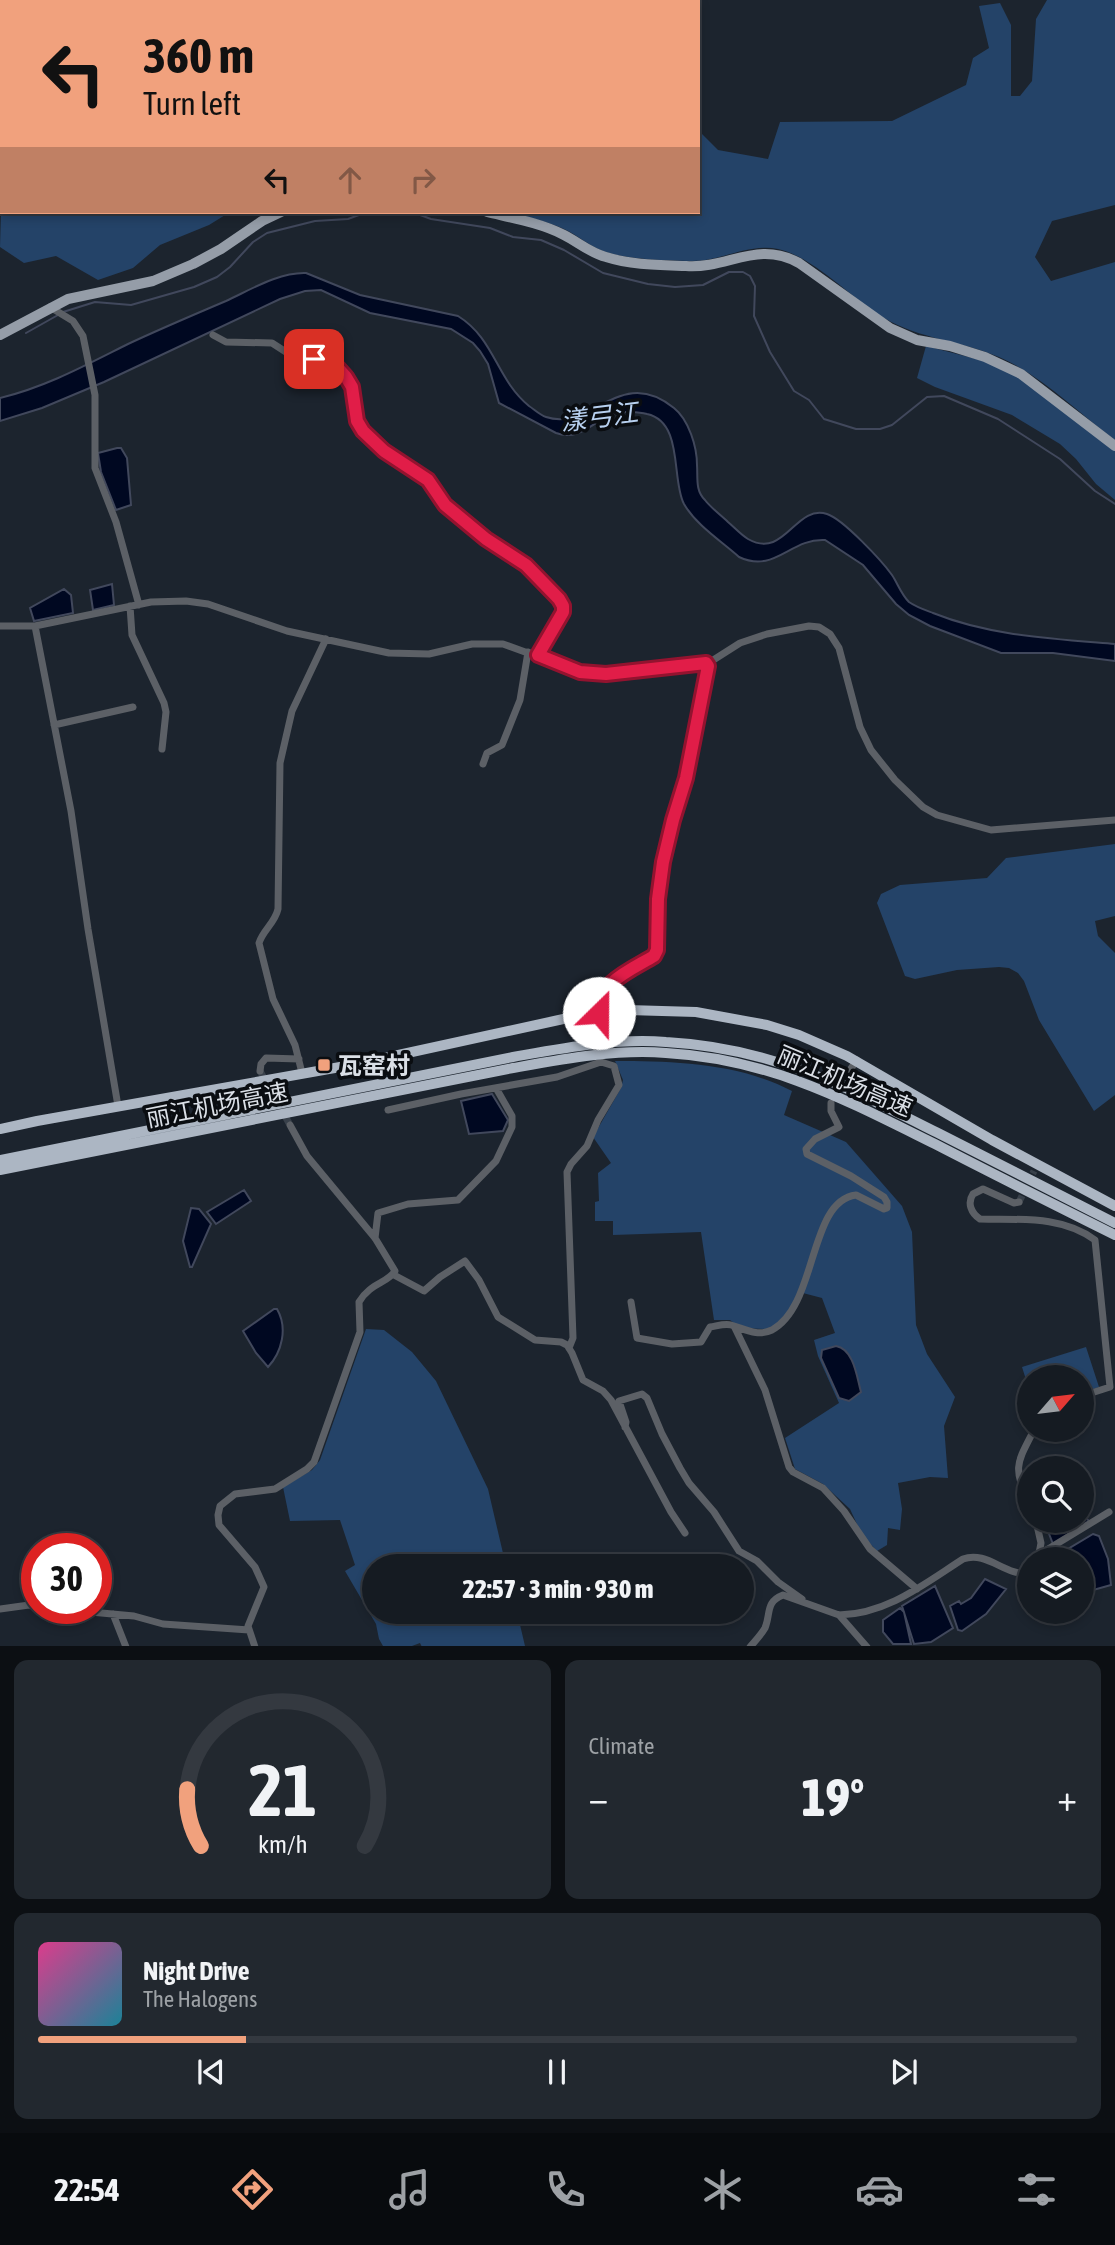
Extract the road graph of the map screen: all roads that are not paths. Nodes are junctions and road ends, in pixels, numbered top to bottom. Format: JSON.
{"nodes":[{"id":1,"x":277,"y":214,"type":"edge"},
{"id":2,"x":494,"y":214,"type":"edge"},
{"id":3,"x":50,"y":307,"type":"junction"},
{"id":4,"x":0,"y":335,"type":"edge"},
{"id":5,"x":213,"y":335,"type":"dead end"},
{"id":6,"x":1115,"y":446,"type":"edge"},
{"id":7,"x":139,"y":605,"type":"junction"},
{"id":8,"x":130,"y":606,"type":"junction"},
{"id":9,"x":0,"y":626,"type":"edge"},
{"id":10,"x":35,"y":626,"type":"junction"},
{"id":11,"x":326,"y":639,"type":"junction"},
{"id":12,"x":528,"y":652,"type":"junction"},
{"id":13,"x":538,"y":655,"type":"junction"},
{"id":14,"x":707,"y":664,"type":"junction"},
{"id":15,"x":133,"y":706,"type":"dead end"},
{"id":16,"x":54,"y":725,"type":"junction"},
{"id":17,"x":162,"y":749,"type":"dead end"},
{"id":18,"x":483,"y":764,"type":"dead end"},
{"id":19,"x":1115,"y":820,"type":"edge"},
{"id":20,"x":599,"y":1013,"type":"junction"},
{"id":21,"x":299,"y":1059,"type":"junction"},
{"id":22,"x":857,"y":1060,"type":"junction"},
{"id":23,"x":260,"y":1071,"type":"dead end"},
{"id":24,"x":302,"y":1073,"type":"junction"},
{"id":25,"x":845,"y":1077,"type":"dead end"},
{"id":26,"x":496,"y":1088,"type":"junction"},
{"id":27,"x":831,"y":1103,"type":"dead end"},
{"id":28,"x":118,"y":1106,"type":"junction"},
{"id":29,"x":388,"y":1110,"type":"dead end"},
{"id":30,"x":290,"y":1125,"type":"tunnel mouth"},
{"id":31,"x":0,"y":1129,"type":"edge"},
{"id":32,"x":0,"y":1160,"type":"edge"},
{"id":33,"x":0,"y":1170,"type":"edge"},
{"id":34,"x":1019,"y":1202,"type":"dead end"},
{"id":35,"x":1115,"y":1206,"type":"edge"},
{"id":36,"x":1115,"y":1223,"type":"edge"},
{"id":37,"x":1115,"y":1235,"type":"edge"},
{"id":38,"x":375,"y":1238,"type":"junction"},
{"id":39,"x":394,"y":1275,"type":"junction"},
{"id":40,"x":631,"y":1302,"type":"dead end"},
{"id":41,"x":735,"y":1327,"type":"junction"},
{"id":42,"x":569,"y":1348,"type":"junction"},
{"id":43,"x":1094,"y":1392,"type":"edge"},
{"id":44,"x":624,"y":1428,"type":"junction"},
{"id":45,"x":1109,"y":1512,"type":"dead end"},
{"id":46,"x":685,"y":1533,"type":"dead end"},
{"id":47,"x":1055,"y":1547,"type":"edge"},
{"id":48,"x":1017,"y":1572,"type":"edge"},
{"id":49,"x":917,"y":1589,"type":"junction"},
{"id":50,"x":805,"y":1603,"type":"junction"},
{"id":51,"x":21,"y":1606,"type":"edge"},
{"id":52,"x":0,"y":1609,"type":"edge"},
{"id":53,"x":113,"y":1614,"type":"joint"},
{"id":54,"x":839,"y":1615,"type":"junction"},
{"id":55,"x":249,"y":1630,"type":"junction"},
{"id":56,"x":126,"y":1646,"type":"edge"},
{"id":57,"x":255,"y":1646,"type":"edge"},
{"id":58,"x":751,"y":1646,"type":"edge"},
{"id":59,"x":866,"y":1646,"type":"edge"}],
"edges":[{"from":1,"to":3,"type":"main road"},
{"from":2,"to":6,"type":"main road"},
{"from":3,"to":4,"type":"main road"},
{"from":3,"to":7,"type":"street"},
{"from":5,"to":13,"type":"street"},
{"from":7,"to":8,"type":"street"},
{"from":7,"to":11,"type":"street"},
{"from":8,"to":10,"type":"street"},
{"from":8,"to":17,"type":"street"},
{"from":9,"to":10,"type":"street"},
{"from":10,"to":16,"type":"street"},
{"from":11,"to":12,"type":"street"},
{"from":11,"to":21,"type":"street"},
{"from":12,"to":13,"type":"street"},
{"from":12,"to":18,"type":"street"},
{"from":13,"to":14,"type":"street"},
{"from":14,"to":19,"type":"street"},
{"from":14,"to":20,"type":"street"},
{"from":15,"to":16,"type":"street"},
{"from":16,"to":28,"type":"street"},
{"from":20,"to":22,"type":"highway"},
{"from":20,"to":24,"type":"highway"},
{"from":21,"to":23,"type":"street"},
{"from":21,"to":24,"type":"street"},
{"from":22,"to":25,"type":"street"},
{"from":22,"to":35,"type":"highway"},
{"from":24,"to":28,"type":"highway"},
{"from":26,"to":29,"type":"street"},
{"from":26,"to":38,"type":"street"},
{"from":26,"to":42,"type":"street"},
{"from":27,"to":41,"type":"street"},
{"from":28,"to":31,"type":"highway"},
{"from":30,"to":38,"type":"street"},
{"from":32,"to":36,"type":"highway","name":"丽江机场高速"},
{"from":33,"to":37,"type":"highway","name":"丽江机场高速"},
{"from":34,"to":43,"type":"street"},
{"from":38,"to":39,"type":"street"},
{"from":39,"to":42,"type":"street"},
{"from":39,"to":55,"type":"street"},
{"from":40,"to":41,"type":"street"},
{"from":41,"to":49,"type":"street"},
{"from":42,"to":44,"type":"street"},
{"from":44,"to":46,"type":"street"},
{"from":44,"to":50,"type":"street"},
{"from":45,"to":47,"type":"street"},
{"from":48,"to":49,"type":"street"},
{"from":49,"to":54,"type":"street"},
{"from":50,"to":54,"type":"street"},
{"from":50,"to":58,"type":"street"},
{"from":51,"to":52,"type":"street"},
{"from":53,"to":55,"type":"street"},
{"from":53,"to":56,"type":"street"},
{"from":54,"to":59,"type":"street"},
{"from":55,"to":57,"type":"street"}]}
